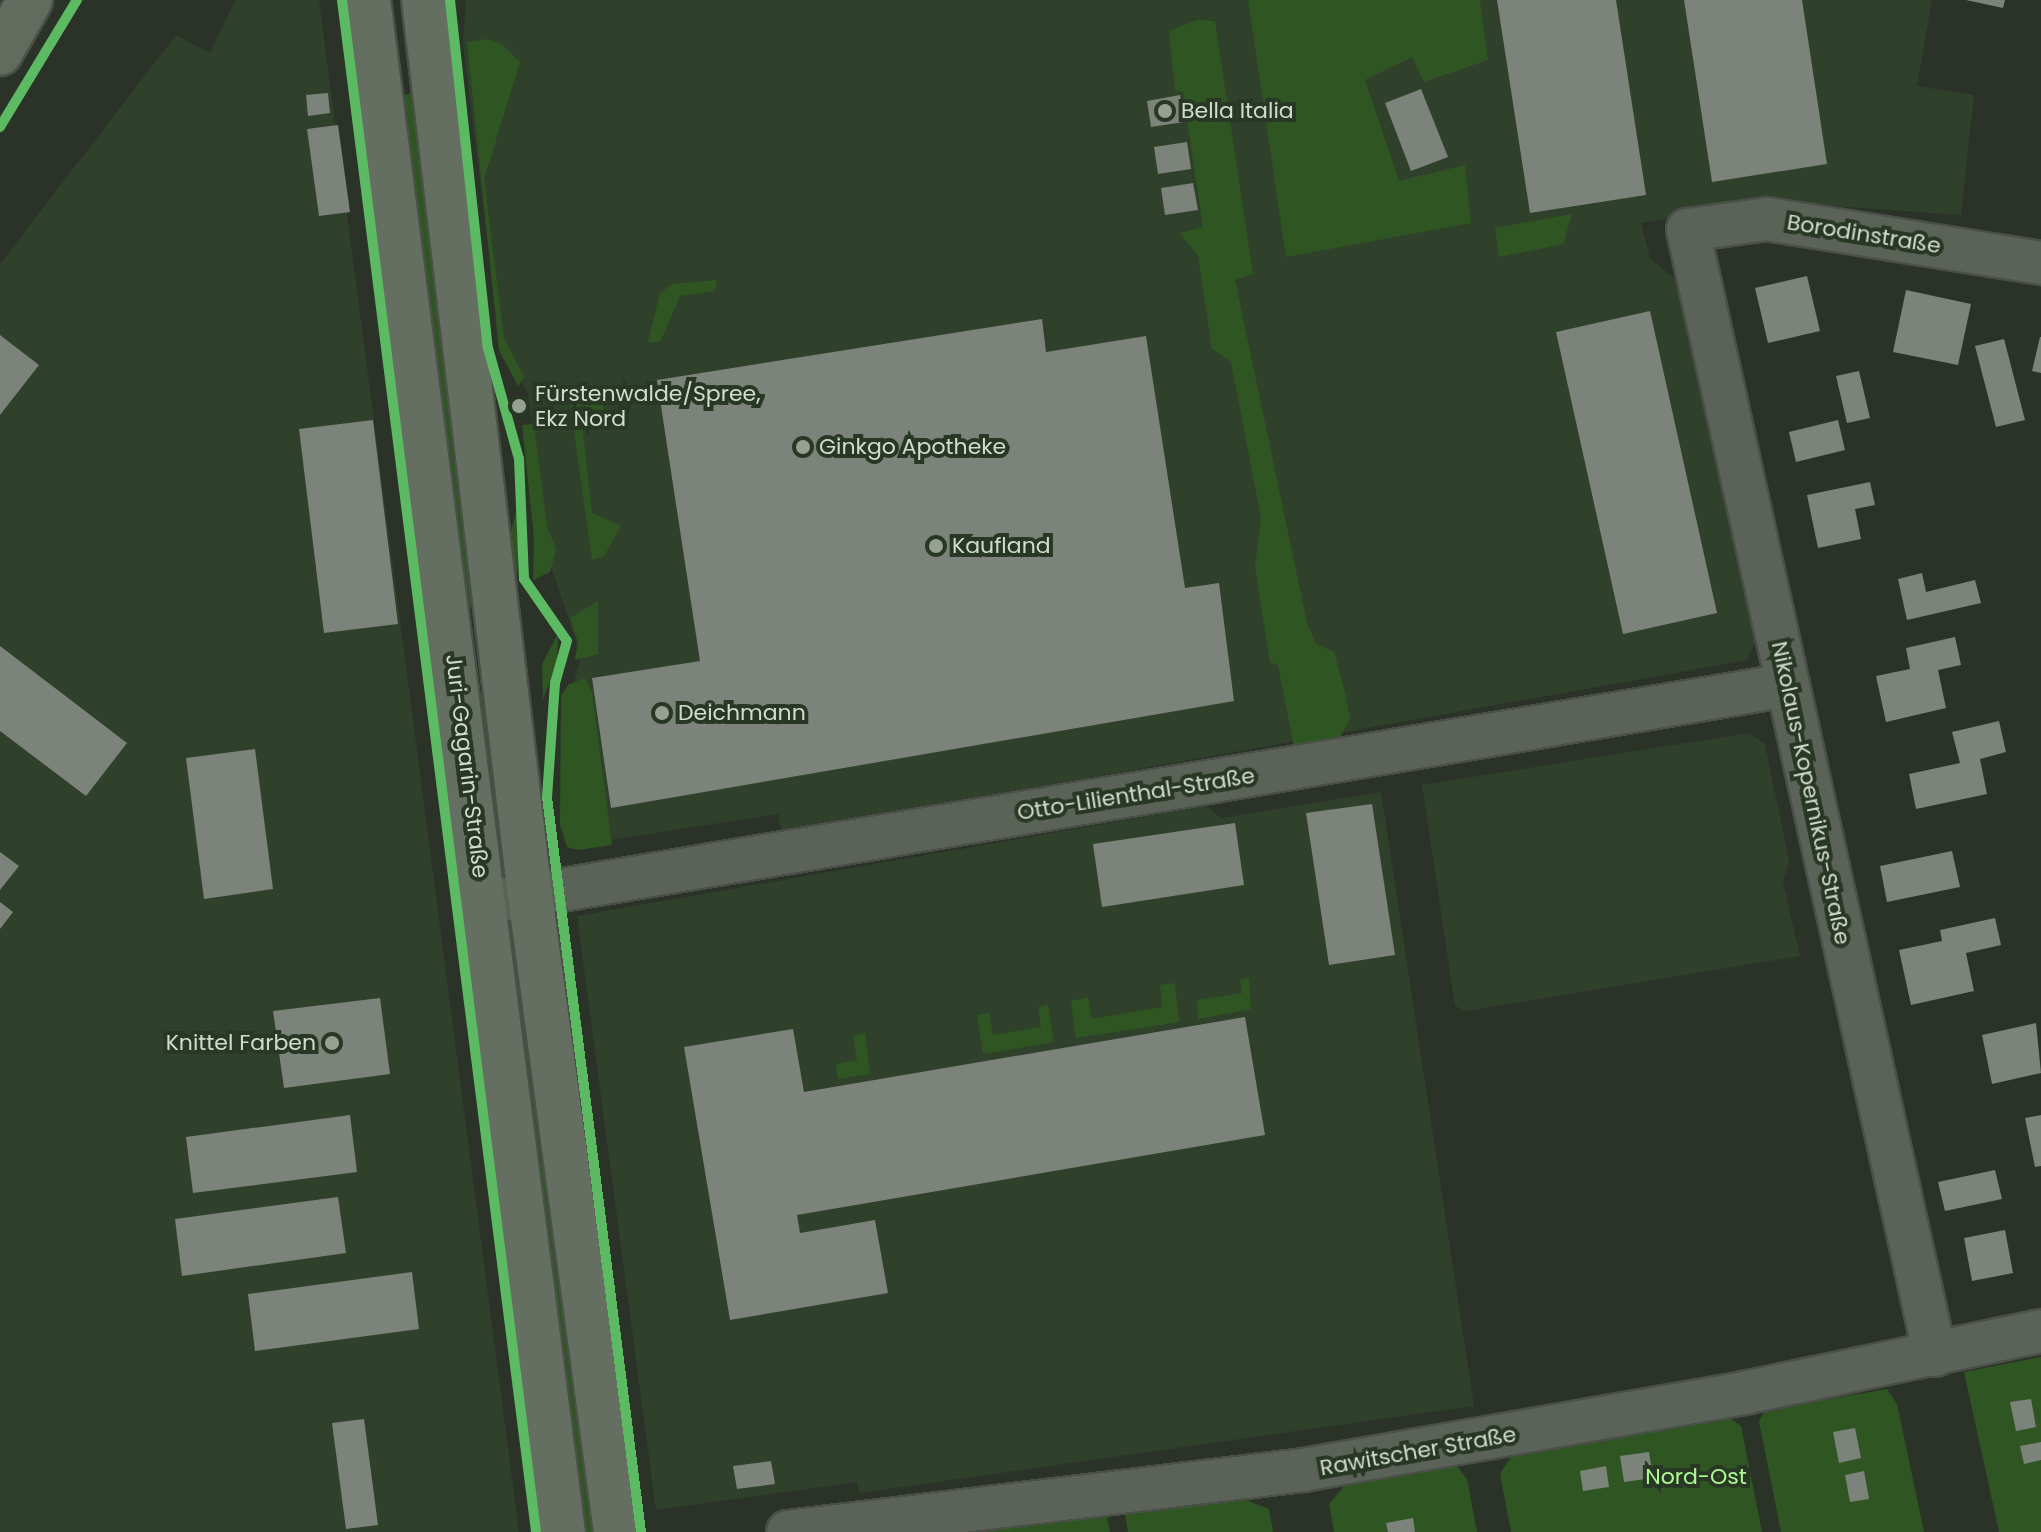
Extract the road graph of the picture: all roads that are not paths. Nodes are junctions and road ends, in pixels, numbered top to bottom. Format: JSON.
{"nodes":[{"id":1,"x":12,"y":0,"type":"edge"},
{"id":2,"x":30,"y":0,"type":"edge"},
{"id":3,"x":368,"y":0,"type":"edge"},
{"id":4,"x":424,"y":0,"type":"edge"},
{"id":5,"x":0,"y":29,"type":"edge"},
{"id":6,"x":0,"y":53,"type":"edge"},
{"id":7,"x":1688,"y":230,"type":"joint"},
{"id":8,"x":2041,"y":263,"type":"edge"},
{"id":9,"x":1788,"y":685,"type":"junction"},
{"id":10,"x":530,"y":895,"type":"junction"},
{"id":11,"x":484,"y":903,"type":"junction"},
{"id":12,"x":2041,"y":1331,"type":"edge"},
{"id":13,"x":1935,"y":1355,"type":"junction"},
{"id":14,"x":563,"y":1532,"type":"edge"},
{"id":15,"x":616,"y":1532,"type":"edge"},
{"id":16,"x":788,"y":1532,"type":"edge"}],
"edges":[{"from":1,"to":5,"type":"main road"},
{"from":2,"to":6,"type":"main road"},
{"from":3,"to":11,"type":"street","name":"Juri-Gagarin-Straße"},
{"from":4,"to":10,"type":"street"},
{"from":7,"to":8,"type":"street","name":"Borodinstraße"},
{"from":7,"to":9,"type":"street","name":"Nikolaus-Kopernikus-Straße"},
{"from":9,"to":10,"type":"street","name":"Otto-Lilienthal-Straße"},
{"from":9,"to":13,"type":"street","name":"Nikolaus-Kopernikus-Straße"},
{"from":10,"to":11,"type":"street","name":"Otto-Lilienthal-Straße"},
{"from":10,"to":15,"type":"street"},
{"from":11,"to":14,"type":"street","name":"Juri-Gagarin-Straße"},
{"from":12,"to":13,"type":"street","name":"Rawitscher Straße"},
{"from":13,"to":16,"type":"street","name":"Rawitscher Straße"}]}
